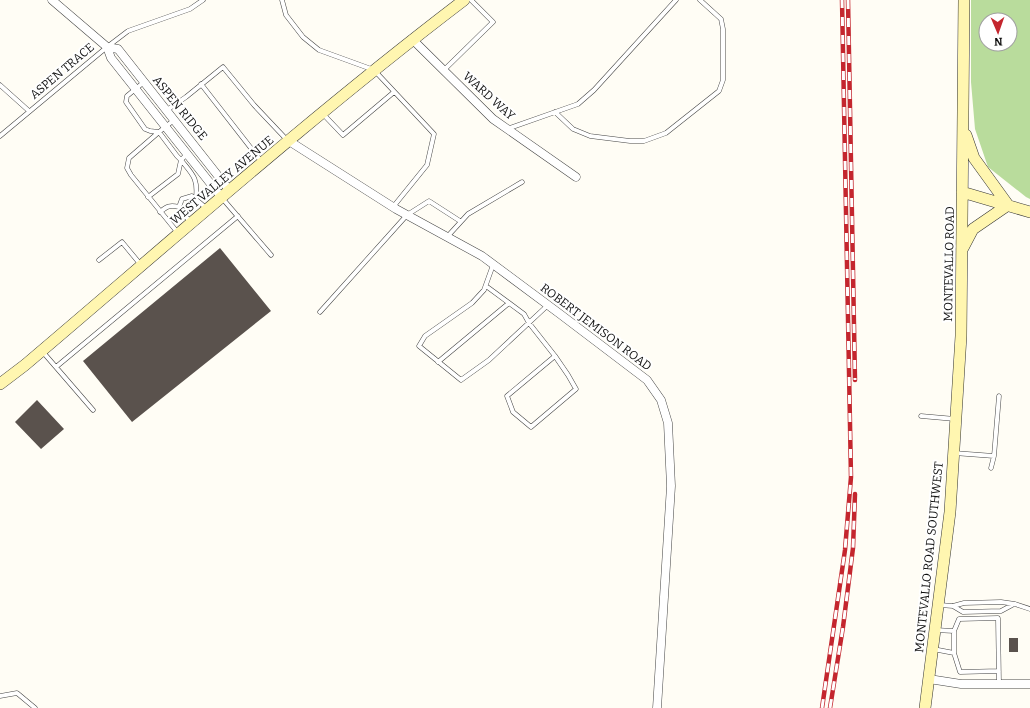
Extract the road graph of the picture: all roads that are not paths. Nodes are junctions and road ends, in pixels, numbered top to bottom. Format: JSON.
{"nodes":[{"id":1,"x":52,"y":0,"type":"edge"},
{"id":2,"x":203,"y":0,"type":"edge"},
{"id":3,"x":282,"y":0,"type":"edge"},
{"id":4,"x":464,"y":0,"type":"edge"},
{"id":5,"x":470,"y":0,"type":"edge"},
{"id":6,"x":676,"y":0,"type":"edge"},
{"id":7,"x":700,"y":0,"type":"edge"},
{"id":8,"x":964,"y":0,"type":"edge"},
{"id":9,"x":412,"y":39,"type":"junction"},
{"id":10,"x":107,"y":46,"type":"junction"},
{"id":11,"x":132,"y":68,"type":"junction"},
{"id":12,"x":374,"y":70,"type":"junction"},
{"id":13,"x":444,"y":70,"type":"junction"},
{"id":14,"x":124,"y":74,"type":"junction"},
{"id":15,"x":144,"y":82,"type":"junction"},
{"id":16,"x":201,"y":84,"type":"junction"},
{"id":17,"x":0,"y":85,"type":"edge"},
{"id":18,"x":135,"y":88,"type":"junction"},
{"id":19,"x":394,"y":92,"type":"junction"},
{"id":20,"x":166,"y":110,"type":"junction"},
{"id":21,"x":30,"y":111,"type":"junction"},
{"id":22,"x":555,"y":112,"type":"junction"},
{"id":23,"x":323,"y":113,"type":"junction"},
{"id":24,"x":158,"y":117,"type":"junction"},
{"id":25,"x":174,"y":120,"type":"junction"},
{"id":26,"x":166,"y":127,"type":"junction"},
{"id":27,"x":507,"y":129,"type":"junction"},
{"id":28,"x":964,"y":130,"type":"junction"},
{"id":29,"x":159,"y":132,"type":"junction"},
{"id":30,"x":0,"y":136,"type":"edge"},
{"id":31,"x":288,"y":141,"type":"junction"},
{"id":32,"x":184,"y":157,"type":"junction"},
{"id":33,"x":262,"y":163,"type":"junction"},
{"id":34,"x":576,"y":177,"type":"dead end"},
{"id":35,"x":522,"y":182,"type":"dead end"},
{"id":36,"x":962,"y":192,"type":"junction"},
{"id":37,"x":226,"y":194,"type":"junction"},
{"id":38,"x":148,"y":196,"type":"junction"},
{"id":39,"x":196,"y":198,"type":"junction"},
{"id":40,"x":1008,"y":205,"type":"junction"},
{"id":41,"x":179,"y":207,"type":"junction"},
{"id":42,"x":393,"y":207,"type":"junction"},
{"id":43,"x":207,"y":210,"type":"junction"},
{"id":44,"x":160,"y":212,"type":"junction"},
{"id":45,"x":1030,"y":212,"type":"edge"},
{"id":46,"x":407,"y":215,"type":"junction"},
{"id":47,"x":238,"y":216,"type":"junction"},
{"id":48,"x":460,"y":222,"type":"junction"},
{"id":49,"x":192,"y":223,"type":"junction"},
{"id":50,"x":179,"y":234,"type":"junction"},
{"id":51,"x":447,"y":237,"type":"junction"},
{"id":52,"x":962,"y":250,"type":"junction"},
{"id":53,"x":271,"y":255,"type":"dead end"},
{"id":54,"x":99,"y":260,"type":"dead end"},
{"id":55,"x":142,"y":265,"type":"junction"},
{"id":56,"x":493,"y":265,"type":"junction"},
{"id":57,"x":486,"y":286,"type":"junction"},
{"id":58,"x":509,"y":303,"type":"junction"},
{"id":59,"x":548,"y":304,"type":"junction"},
{"id":60,"x":320,"y":312,"type":"dead end"},
{"id":61,"x":529,"y":323,"type":"junction"},
{"id":62,"x":961,"y":336,"type":"joint"},
{"id":63,"x":42,"y":351,"type":"junction"},
{"id":64,"x":555,"y":356,"type":"junction"},
{"id":65,"x":438,"y":362,"type":"junction"},
{"id":66,"x":56,"y":367,"type":"junction"},
{"id":67,"x":0,"y":384,"type":"edge"},
{"id":68,"x":999,"y":396,"type":"dead end"},
{"id":69,"x":94,"y":410,"type":"dead end"},
{"id":70,"x":921,"y":416,"type":"dead end"},
{"id":71,"x":956,"y":419,"type":"junction"},
{"id":72,"x":954,"y":453,"type":"junction"},
{"id":73,"x":994,"y":456,"type":"junction"},
{"id":74,"x":991,"y":468,"type":"dead end"},
{"id":75,"x":1015,"y":604,"type":"junction"},
{"id":76,"x":938,"y":605,"type":"junction"},
{"id":77,"x":953,"y":606,"type":"junction"},
{"id":78,"x":1030,"y":609,"type":"edge"},
{"id":79,"x":935,"y":630,"type":"junction"},
{"id":80,"x":954,"y":631,"type":"junction"},
{"id":81,"x":933,"y":649,"type":"junction"},
{"id":82,"x":954,"y":653,"type":"junction"},
{"id":83,"x":999,"y":671,"type":"junction"},
{"id":84,"x":966,"y":672,"type":"junction"},
{"id":85,"x":929,"y":679,"type":"junction"},
{"id":86,"x":967,"y":684,"type":"junction"},
{"id":87,"x":999,"y":684,"type":"junction"},
{"id":88,"x":1030,"y":684,"type":"edge"},
{"id":89,"x":0,"y":696,"type":"edge"},
{"id":90,"x":35,"y":708,"type":"edge"},
{"id":91,"x":658,"y":708,"type":"edge"},
{"id":92,"x":925,"y":708,"type":"edge"}],
"edges":[{"from":1,"to":10,"type":"street","name":"ASPEN RIDGE"},
{"from":2,"to":10,"type":"lane","name":"ASPEN TRACE"},
{"from":3,"to":12,"type":"lane"},
{"from":4,"to":9,"type":"main road","name":"WEST VALLEY AVENUE"},
{"from":5,"to":13,"type":"lane"},
{"from":6,"to":22,"type":"lane"},
{"from":7,"to":22,"type":"lane"},
{"from":8,"to":28,"type":"main road"},
{"from":9,"to":12,"type":"main road","name":"WEST VALLEY AVENUE"},
{"from":9,"to":13,"type":"street","name":"WARD WAY"},
{"from":10,"to":11,"type":"street","name":"ASPEN RIDGE"},
{"from":10,"to":14,"type":"street","name":"ASPEN RIDGE"},
{"from":10,"to":21,"type":"lane","name":"ASPEN TRACE"},
{"from":11,"to":14,"type":"street"},
{"from":11,"to":15,"type":"street","name":"ASPEN RIDGE"},
{"from":12,"to":19,"type":"lane"},
{"from":12,"to":23,"type":"main road","name":"WEST VALLEY AVENUE"},
{"from":13,"to":27,"type":"street","name":"WARD WAY"},
{"from":14,"to":18,"type":"street","name":"ASPEN RIDGE"},
{"from":15,"to":18,"type":"lane"},
{"from":15,"to":20,"type":"street","name":"ASPEN RIDGE"},
{"from":16,"to":20,"type":"lane"},
{"from":16,"to":31,"type":"lane"},
{"from":16,"to":33,"type":"lane"},
{"from":17,"to":21,"type":"lane"},
{"from":18,"to":24,"type":"street","name":"ASPEN RIDGE"},
{"from":18,"to":29,"type":"lane"},
{"from":19,"to":23,"type":"lane"},
{"from":19,"to":42,"type":"lane"},
{"from":20,"to":24,"type":"street"},
{"from":20,"to":25,"type":"street","name":"ASPEN RIDGE"},
{"from":21,"to":30,"type":"lane","name":"ASPEN TRACE"},
{"from":22,"to":27,"type":"lane"},
{"from":23,"to":31,"type":"main road","name":"WEST VALLEY AVENUE"},
{"from":24,"to":26,"type":"street","name":"ASPEN RIDGE"},
{"from":25,"to":26,"type":"lane"},
{"from":25,"to":37,"type":"street","name":"ASPEN RIDGE"},
{"from":26,"to":29,"type":"lane"},
{"from":26,"to":32,"type":"street","name":"ASPEN RIDGE"},
{"from":27,"to":34,"type":"street","name":"WARD WAY"},
{"from":28,"to":36,"type":"main road"},
{"from":28,"to":40,"type":"main road"},
{"from":29,"to":32,"type":"lane"},
{"from":29,"to":38,"type":"lane"},
{"from":31,"to":33,"type":"main road","name":"WEST VALLEY AVENUE"},
{"from":31,"to":42,"type":"street","name":"ROBERT JEMISON ROAD"},
{"from":32,"to":37,"type":"street","name":"ASPEN RIDGE"},
{"from":32,"to":38,"type":"lane"},
{"from":32,"to":39,"type":"lane"},
{"from":33,"to":37,"type":"main road","name":"WEST VALLEY AVENUE"},
{"from":35,"to":48,"type":"lane"},
{"from":36,"to":40,"type":"main road"},
{"from":36,"to":52,"type":"main road","name":"MONTEVALLO ROAD"},
{"from":37,"to":43,"type":"main road","name":"WEST VALLEY AVENUE"},
{"from":37,"to":47,"type":"lane"},
{"from":38,"to":44,"type":"lane"},
{"from":39,"to":41,"type":"lane"},
{"from":39,"to":43,"type":"lane"},
{"from":40,"to":45,"type":"main road"},
{"from":40,"to":52,"type":"main road"},
{"from":41,"to":44,"type":"lane"},
{"from":41,"to":49,"type":"lane"},
{"from":42,"to":46,"type":"street","name":"ROBERT JEMISON ROAD"},
{"from":43,"to":49,"type":"main road","name":"WEST VALLEY AVENUE"},
{"from":44,"to":50,"type":"lane"},
{"from":46,"to":48,"type":"lane"},
{"from":46,"to":51,"type":"street","name":"ROBERT JEMISON ROAD"},
{"from":46,"to":60,"type":"lane"},
{"from":47,"to":53,"type":"lane"},
{"from":47,"to":66,"type":"lane"},
{"from":48,"to":51,"type":"lane"},
{"from":49,"to":50,"type":"main road","name":"WEST VALLEY AVENUE"},
{"from":50,"to":55,"type":"main road","name":"WEST VALLEY AVENUE"},
{"from":51,"to":56,"type":"street","name":"ROBERT JEMISON ROAD"},
{"from":52,"to":62,"type":"main road","name":"MONTEVALLO ROAD"},
{"from":54,"to":55,"type":"lane"},
{"from":55,"to":63,"type":"main road","name":"WEST VALLEY AVENUE"},
{"from":56,"to":57,"type":"lane"},
{"from":56,"to":59,"type":"street","name":"ROBERT JEMISON ROAD"},
{"from":57,"to":58,"type":"lane"},
{"from":57,"to":65,"type":"lane"},
{"from":58,"to":61,"type":"lane"},
{"from":58,"to":65,"type":"lane"},
{"from":59,"to":61,"type":"lane"},
{"from":59,"to":91,"type":"street","name":"ROBERT JEMISON ROAD"},
{"from":61,"to":64,"type":"lane"},
{"from":61,"to":65,"type":"lane"},
{"from":62,"to":71,"type":"main road","name":"MONTEVALLO ROAD SOUTHWEST"},
{"from":63,"to":66,"type":"lane"},
{"from":63,"to":67,"type":"main road","name":"WEST VALLEY AVENUE"},
{"from":64,"to":64,"type":"lane"},
{"from":66,"to":69,"type":"lane"},
{"from":68,"to":73,"type":"lane"},
{"from":70,"to":71,"type":"lane"},
{"from":71,"to":72,"type":"main road","name":"MONTEVALLO ROAD SOUTHWEST"},
{"from":72,"to":73,"type":"lane"},
{"from":72,"to":76,"type":"main road","name":"MONTEVALLO ROAD SOUTHWEST"},
{"from":73,"to":74,"type":"lane"},
{"from":75,"to":77,"type":"lane"},
{"from":75,"to":77,"type":"lane"},
{"from":75,"to":78,"type":"lane"},
{"from":76,"to":77,"type":"lane"},
{"from":76,"to":79,"type":"main road","name":"MONTEVALLO ROAD SOUTHWEST"},
{"from":79,"to":80,"type":"lane"},
{"from":79,"to":81,"type":"main road","name":"MONTEVALLO ROAD SOUTHWEST"},
{"from":80,"to":82,"type":"lane"},
{"from":80,"to":83,"type":"lane"},
{"from":81,"to":82,"type":"lane"},
{"from":81,"to":85,"type":"main road","name":"MONTEVALLO ROAD SOUTHWEST"},
{"from":82,"to":84,"type":"lane"},
{"from":83,"to":84,"type":"lane"},
{"from":83,"to":87,"type":"lane"},
{"from":84,"to":86,"type":"lane"},
{"from":85,"to":86,"type":"street"},
{"from":85,"to":92,"type":"main road","name":"MONTEVALLO ROAD SOUTHWEST"},
{"from":86,"to":87,"type":"street"},
{"from":87,"to":88,"type":"street"},
{"from":89,"to":90,"type":"lane"}]}
